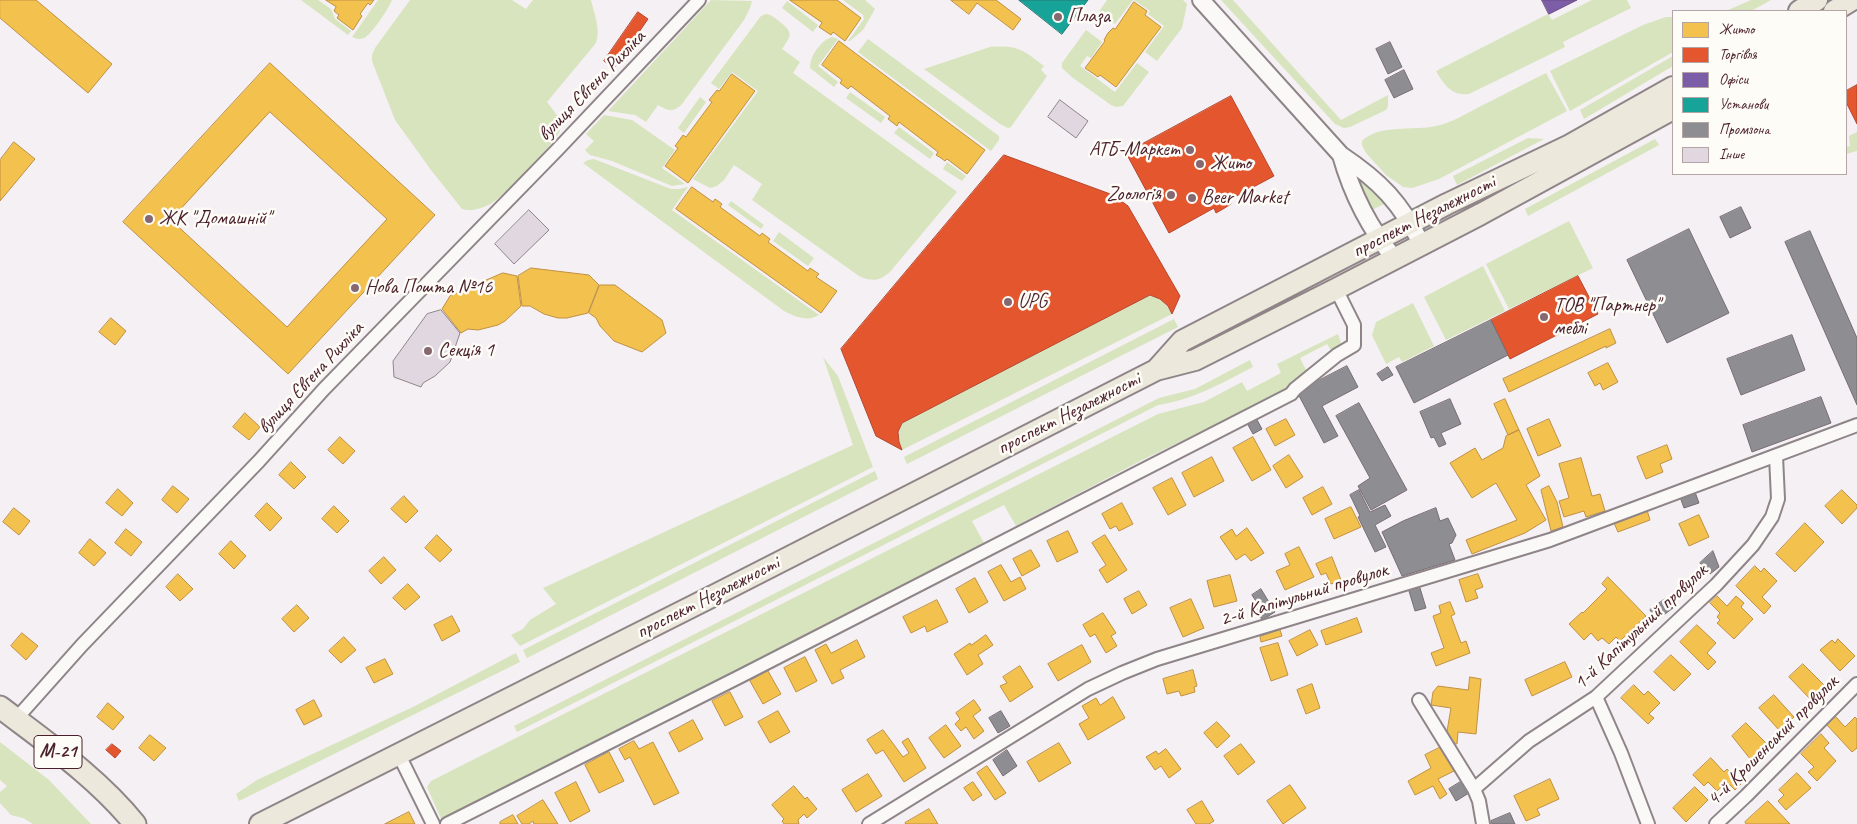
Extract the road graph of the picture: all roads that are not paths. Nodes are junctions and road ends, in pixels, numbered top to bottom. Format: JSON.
{"nodes":[{"id":1,"x":699,"y":0,"type":"edge"},
{"id":2,"x":1201,"y":0,"type":"edge"},
{"id":3,"x":1817,"y":0,"type":"edge"},
{"id":4,"x":1852,"y":0,"type":"edge"},
{"id":5,"x":1801,"y":10,"type":"edge"},
{"id":6,"x":1836,"y":10,"type":"edge"},
{"id":7,"x":1672,"y":88,"type":"edge"},
{"id":8,"x":1672,"y":110,"type":"edge"},
{"id":9,"x":1341,"y":155,"type":"junction"},
{"id":10,"x":1412,"y":222,"type":"junction"},
{"id":11,"x":1379,"y":239,"type":"junction"},
{"id":12,"x":1422,"y":245,"type":"junction"},
{"id":13,"x":1394,"y":259,"type":"junction"},
{"id":14,"x":1336,"y":289,"type":"junction"},
{"id":15,"x":1156,"y":370,"type":"junction"},
{"id":16,"x":1857,"y":425,"type":"edge"},
{"id":17,"x":1776,"y":456,"type":"junction"},
{"id":18,"x":1857,"y":684,"type":"edge"},
{"id":19,"x":1596,"y":697,"type":"junction"},
{"id":20,"x":1419,"y":700,"type":"dead end"},
{"id":21,"x":8,"y":713,"type":"edge"},
{"id":22,"x":399,"y":755,"type":"junction"},
{"id":23,"x":1474,"y":789,"type":"junction"},
{"id":24,"x":135,"y":824,"type":"edge"},
{"id":25,"x":260,"y":824,"type":"edge"},
{"id":26,"x":433,"y":824,"type":"edge"},
{"id":27,"x":447,"y":824,"type":"edge"},
{"id":28,"x":869,"y":824,"type":"edge"},
{"id":29,"x":1483,"y":824,"type":"edge"},
{"id":30,"x":1648,"y":824,"type":"edge"},
{"id":31,"x":1716,"y":824,"type":"edge"}],
"edges":[{"from":1,"to":21,"type":"street","name":"вулиця Євгена Рихліка"},
{"from":2,"to":9,"type":"street"},
{"from":3,"to":5,"type":"main road"},
{"from":4,"to":6,"type":"main road"},
{"from":7,"to":10,"type":"main road","name":"проспект Незалежності"},
{"from":8,"to":12,"type":"main road","name":"проспект Незалежності"},
{"from":9,"to":10,"type":"street"},
{"from":9,"to":11,"type":"street"},
{"from":10,"to":11,"type":"main road","name":"проспект Незалежності"},
{"from":10,"to":12,"type":"street"},
{"from":11,"to":13,"type":"street"},
{"from":11,"to":15,"type":"main road","name":"проспект Незалежності"},
{"from":12,"to":13,"type":"main road","name":"проспект Незалежності"},
{"from":13,"to":14,"type":"main road","name":"проспект Незалежності"},
{"from":14,"to":15,"type":"main road","name":"проспект Незалежності"},
{"from":14,"to":27,"type":"street"},
{"from":15,"to":22,"type":"main road","name":"проспект Незалежності"},
{"from":16,"to":17,"type":"street","name":"2-й Капітульний провулок"},
{"from":17,"to":19,"type":"street","name":"1-й Капітульний провулок"},
{"from":17,"to":28,"type":"street","name":"2-й Капітульний провулок"},
{"from":18,"to":31,"type":"street","name":"4-й Крошенський провулок"},
{"from":19,"to":23,"type":"street","name":"1-й Капітульний провулок"},
{"from":19,"to":30,"type":"street"},
{"from":20,"to":23,"type":"street"},
{"from":21,"to":24,"type":"highway","number":"М-21"},
{"from":22,"to":25,"type":"main road","name":"проспект Незалежності"},
{"from":22,"to":26,"type":"street"},
{"from":23,"to":29,"type":"street"}]}
